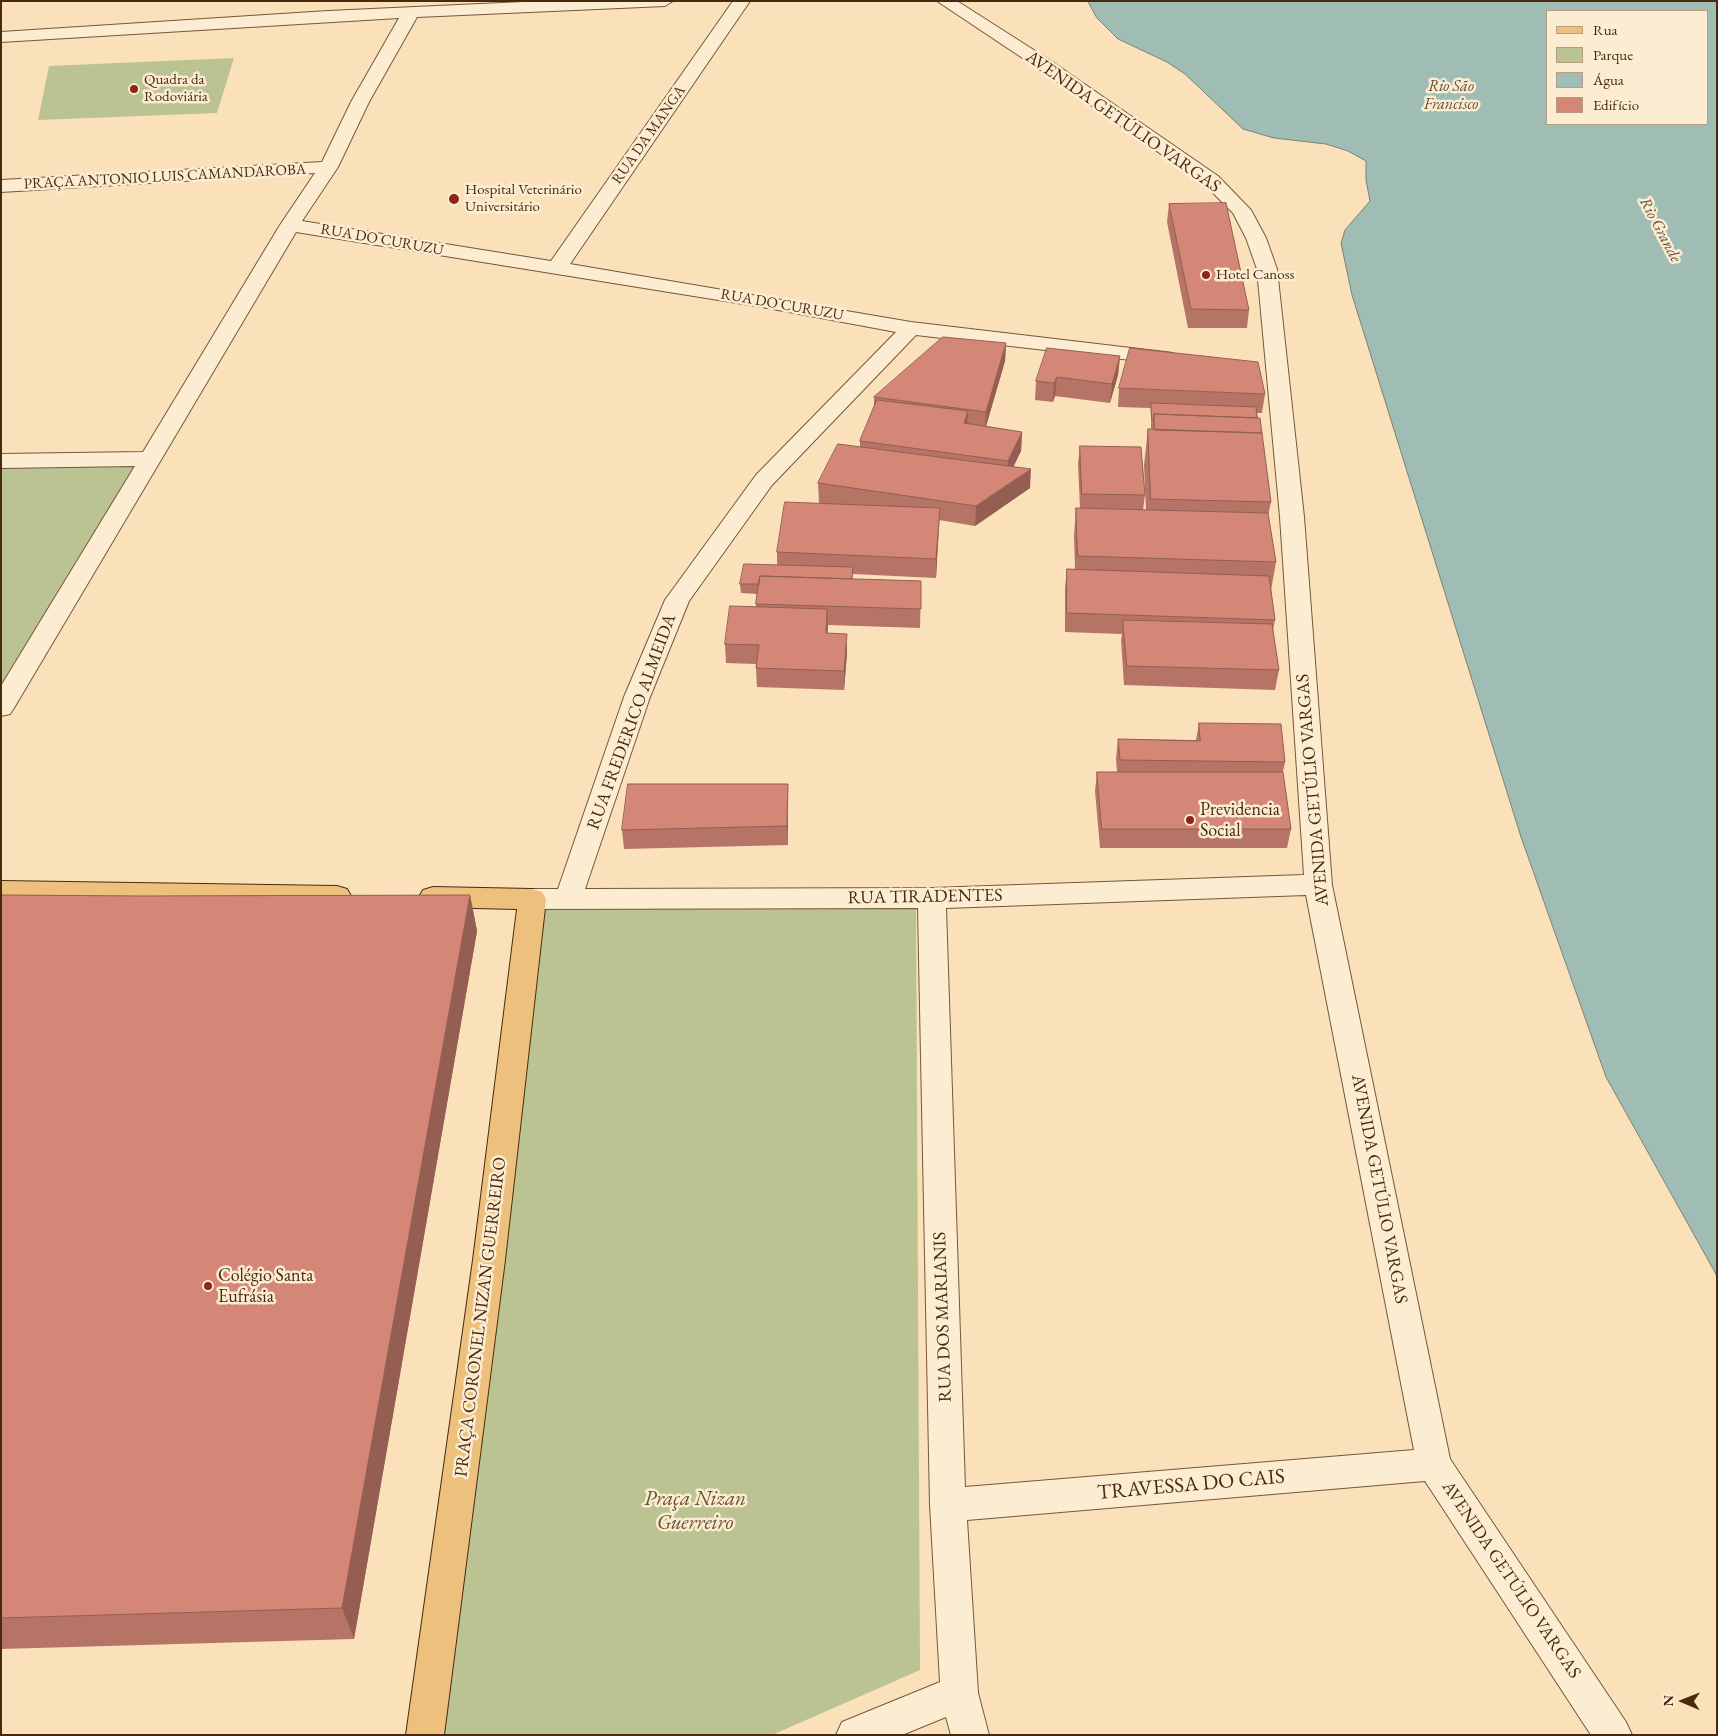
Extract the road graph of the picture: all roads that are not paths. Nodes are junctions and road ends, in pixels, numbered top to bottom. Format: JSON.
{"nodes":[{"id":1,"x":665,"y":1,"type":"edge"},
{"id":2,"x":742,"y":1,"type":"edge"},
{"id":3,"x":945,"y":1,"type":"edge"},
{"id":4,"x":329,"y":9,"type":"edge"},
{"id":5,"x":411,"y":12,"type":"junction"},
{"id":6,"x":1,"y":37,"type":"edge"},
{"id":7,"x":329,"y":167,"type":"junction"},
{"id":8,"x":1,"y":186,"type":"edge"},
{"id":9,"x":290,"y":224,"type":"junction"},
{"id":10,"x":556,"y":269,"type":"junction"},
{"id":11,"x":910,"y":328,"type":"junction"},
{"id":12,"x":1187,"y":360,"type":"edge"},
{"id":13,"x":149,"y":459,"type":"junction"},
{"id":14,"x":1,"y":460,"type":"edge"},
{"id":15,"x":1,"y":708,"type":"edge"},
{"id":16,"x":1318,"y":885,"type":"junction"},
{"id":17,"x":1,"y":892,"type":"edge"},
{"id":18,"x":365,"y":896,"type":"edge"},
{"id":19,"x":404,"y":897,"type":"edge"},
{"id":20,"x":932,"y":898,"type":"junction"},
{"id":21,"x":532,"y":899,"type":"junction"},
{"id":22,"x":568,"y":899,"type":"junction"},
{"id":23,"x":1434,"y":1464,"type":"junction"},
{"id":24,"x":948,"y":1505,"type":"junction"},
{"id":25,"x":959,"y":1693,"type":"junction"},
{"id":26,"x":425,"y":1735,"type":"edge"},
{"id":27,"x":855,"y":1735,"type":"edge"},
{"id":28,"x":970,"y":1735,"type":"edge"},
{"id":29,"x":1614,"y":1735,"type":"edge"}],
"edges":[{"from":1,"to":5,"type":"street"},
{"from":2,"to":10,"type":"street","name":"RUA DA MANGA"},
{"from":3,"to":16,"type":"street","name":"AVENIDA GETÚLIO VARGAS"},
{"from":4,"to":5,"type":"street"},
{"from":4,"to":6,"type":"street"},
{"from":5,"to":7,"type":"street","name":"PRAÇA ANTONIO LUIS CAMANDAROBA"},
{"from":7,"to":8,"type":"street","name":"PRAÇA ANTONIO LUIS CAMANDAROBA"},
{"from":7,"to":9,"type":"street","name":"PRAÇA ANTONIO LUIS CAMANDAROBA"},
{"from":9,"to":10,"type":"street","name":"RUA DO CURUZU"},
{"from":9,"to":13,"type":"street","name":"PRAÇA ANTONIO LUIS CAMANDAROBA"},
{"from":10,"to":11,"type":"street","name":"RUA DO CURUZU"},
{"from":11,"to":12,"type":"street","name":"RUA DO CURUZU"},
{"from":11,"to":22,"type":"street","name":"RUA FREDERICO ALMEIDA"},
{"from":13,"to":14,"type":"street"},
{"from":13,"to":15,"type":"street","name":"PRAÇA ANTONIO LUIS CAMANDAROBA"},
{"from":16,"to":20,"type":"street","name":"RUA TIRADENTES"},
{"from":16,"to":23,"type":"street","name":"AVENIDA GETÚLIO VARGAS"},
{"from":17,"to":18,"type":"main road"},
{"from":19,"to":21,"type":"main road"},
{"from":20,"to":22,"type":"street","name":"RUA TIRADENTES"},
{"from":20,"to":24,"type":"street","name":"RUA DOS MARIANIS"},
{"from":21,"to":22,"type":"street","name":"RUA TIRADENTES"},
{"from":21,"to":26,"type":"main road","name":"PRAÇA CORONEL NIZAN GUERREIRO"},
{"from":23,"to":24,"type":"street","name":"TRAVESSA DO CAIS"},
{"from":23,"to":29,"type":"street","name":"AVENIDA GETÚLIO VARGAS"},
{"from":24,"to":25,"type":"street","name":"RUA DOS MARIANIS"},
{"from":25,"to":27,"type":"street"},
{"from":25,"to":28,"type":"street","name":"RUA DOS MARIANIS"}]}
